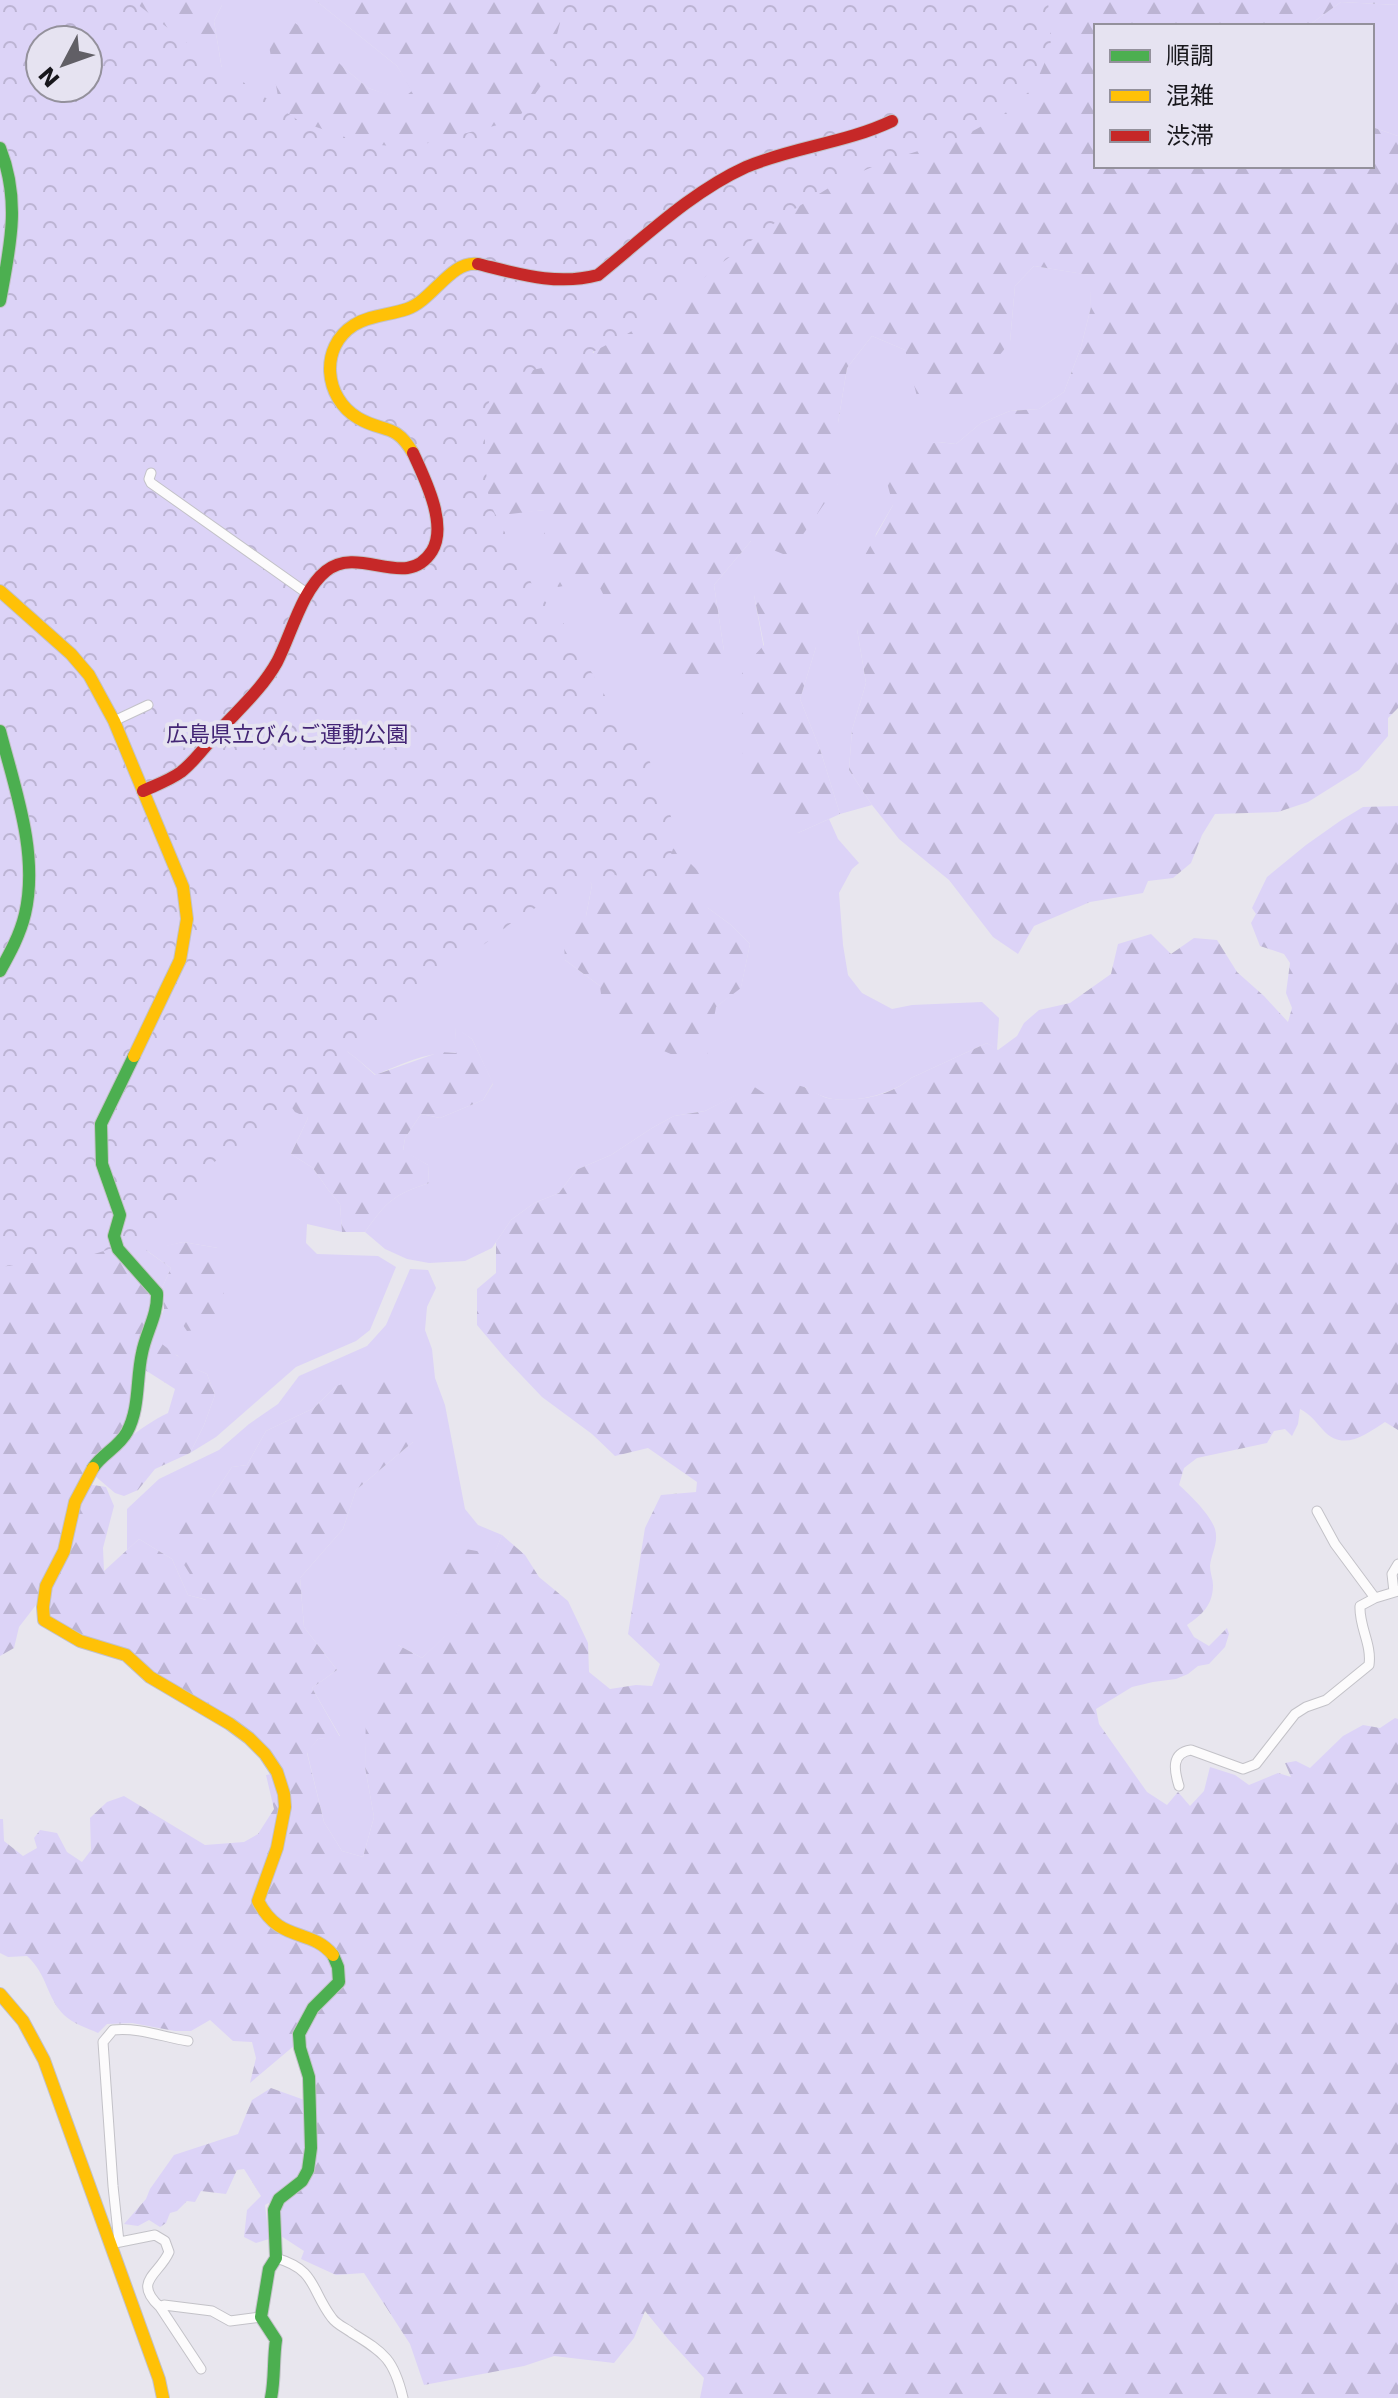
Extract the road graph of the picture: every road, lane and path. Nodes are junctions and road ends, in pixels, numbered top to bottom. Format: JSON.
{"nodes":[{"id":1,"x":892,"y":121,"type":"dead end"},
{"id":2,"x":0,"y":148,"type":"edge"},
{"id":3,"x":0,"y":301,"type":"edge"},
{"id":4,"x":151,"y":473,"type":"dead end"},
{"id":5,"x":0,"y":591,"type":"edge"},
{"id":6,"x":308,"y":594,"type":"junction"},
{"id":7,"x":148,"y":705,"type":"dead end"},
{"id":8,"x":114,"y":721,"type":"junction"},
{"id":9,"x":0,"y":731,"type":"edge"},
{"id":10,"x":143,"y":791,"type":"junction"},
{"id":11,"x":0,"y":971,"type":"edge"},
{"id":12,"x":1317,"y":1511,"type":"dead end"},
{"id":13,"x":1398,"y":1564,"type":"edge"},
{"id":14,"x":1396,"y":1592,"type":"edge"},
{"id":15,"x":1375,"y":1598,"type":"junction"},
{"id":16,"x":1179,"y":1786,"type":"dead end"},
{"id":17,"x":0,"y":1994,"type":"edge"},
{"id":18,"x":188,"y":2041,"type":"dead end"},
{"id":19,"x":116,"y":2243,"type":"junction"},
{"id":20,"x":276,"y":2258,"type":"junction"},
{"id":21,"x":160,"y":2307,"type":"junction"},
{"id":22,"x":261,"y":2317,"type":"junction"},
{"id":23,"x":201,"y":2369,"type":"dead end"},
{"id":24,"x":163,"y":2398,"type":"edge"},
{"id":25,"x":271,"y":2398,"type":"edge"},
{"id":26,"x":403,"y":2398,"type":"edge"}],
"edges":[{"from":1,"to":6,"type":"street"},
{"from":2,"to":3,"type":"street"},
{"from":4,"to":6,"type":"street"},
{"from":5,"to":8,"type":"street"},
{"from":6,"to":10,"type":"street"},
{"from":7,"to":8,"type":"street"},
{"from":8,"to":10,"type":"street"},
{"from":9,"to":11,"type":"street"},
{"from":10,"to":20,"type":"street"},
{"from":12,"to":15,"type":"street"},
{"from":13,"to":14,"type":"street"},
{"from":14,"to":15,"type":"street"},
{"from":15,"to":16,"type":"street"},
{"from":17,"to":19,"type":"street"},
{"from":18,"to":19,"type":"street"},
{"from":19,"to":21,"type":"street"},
{"from":19,"to":24,"type":"street"},
{"from":20,"to":22,"type":"street"},
{"from":20,"to":26,"type":"street"},
{"from":21,"to":22,"type":"street"},
{"from":21,"to":23,"type":"street"},
{"from":22,"to":25,"type":"street"}]}
